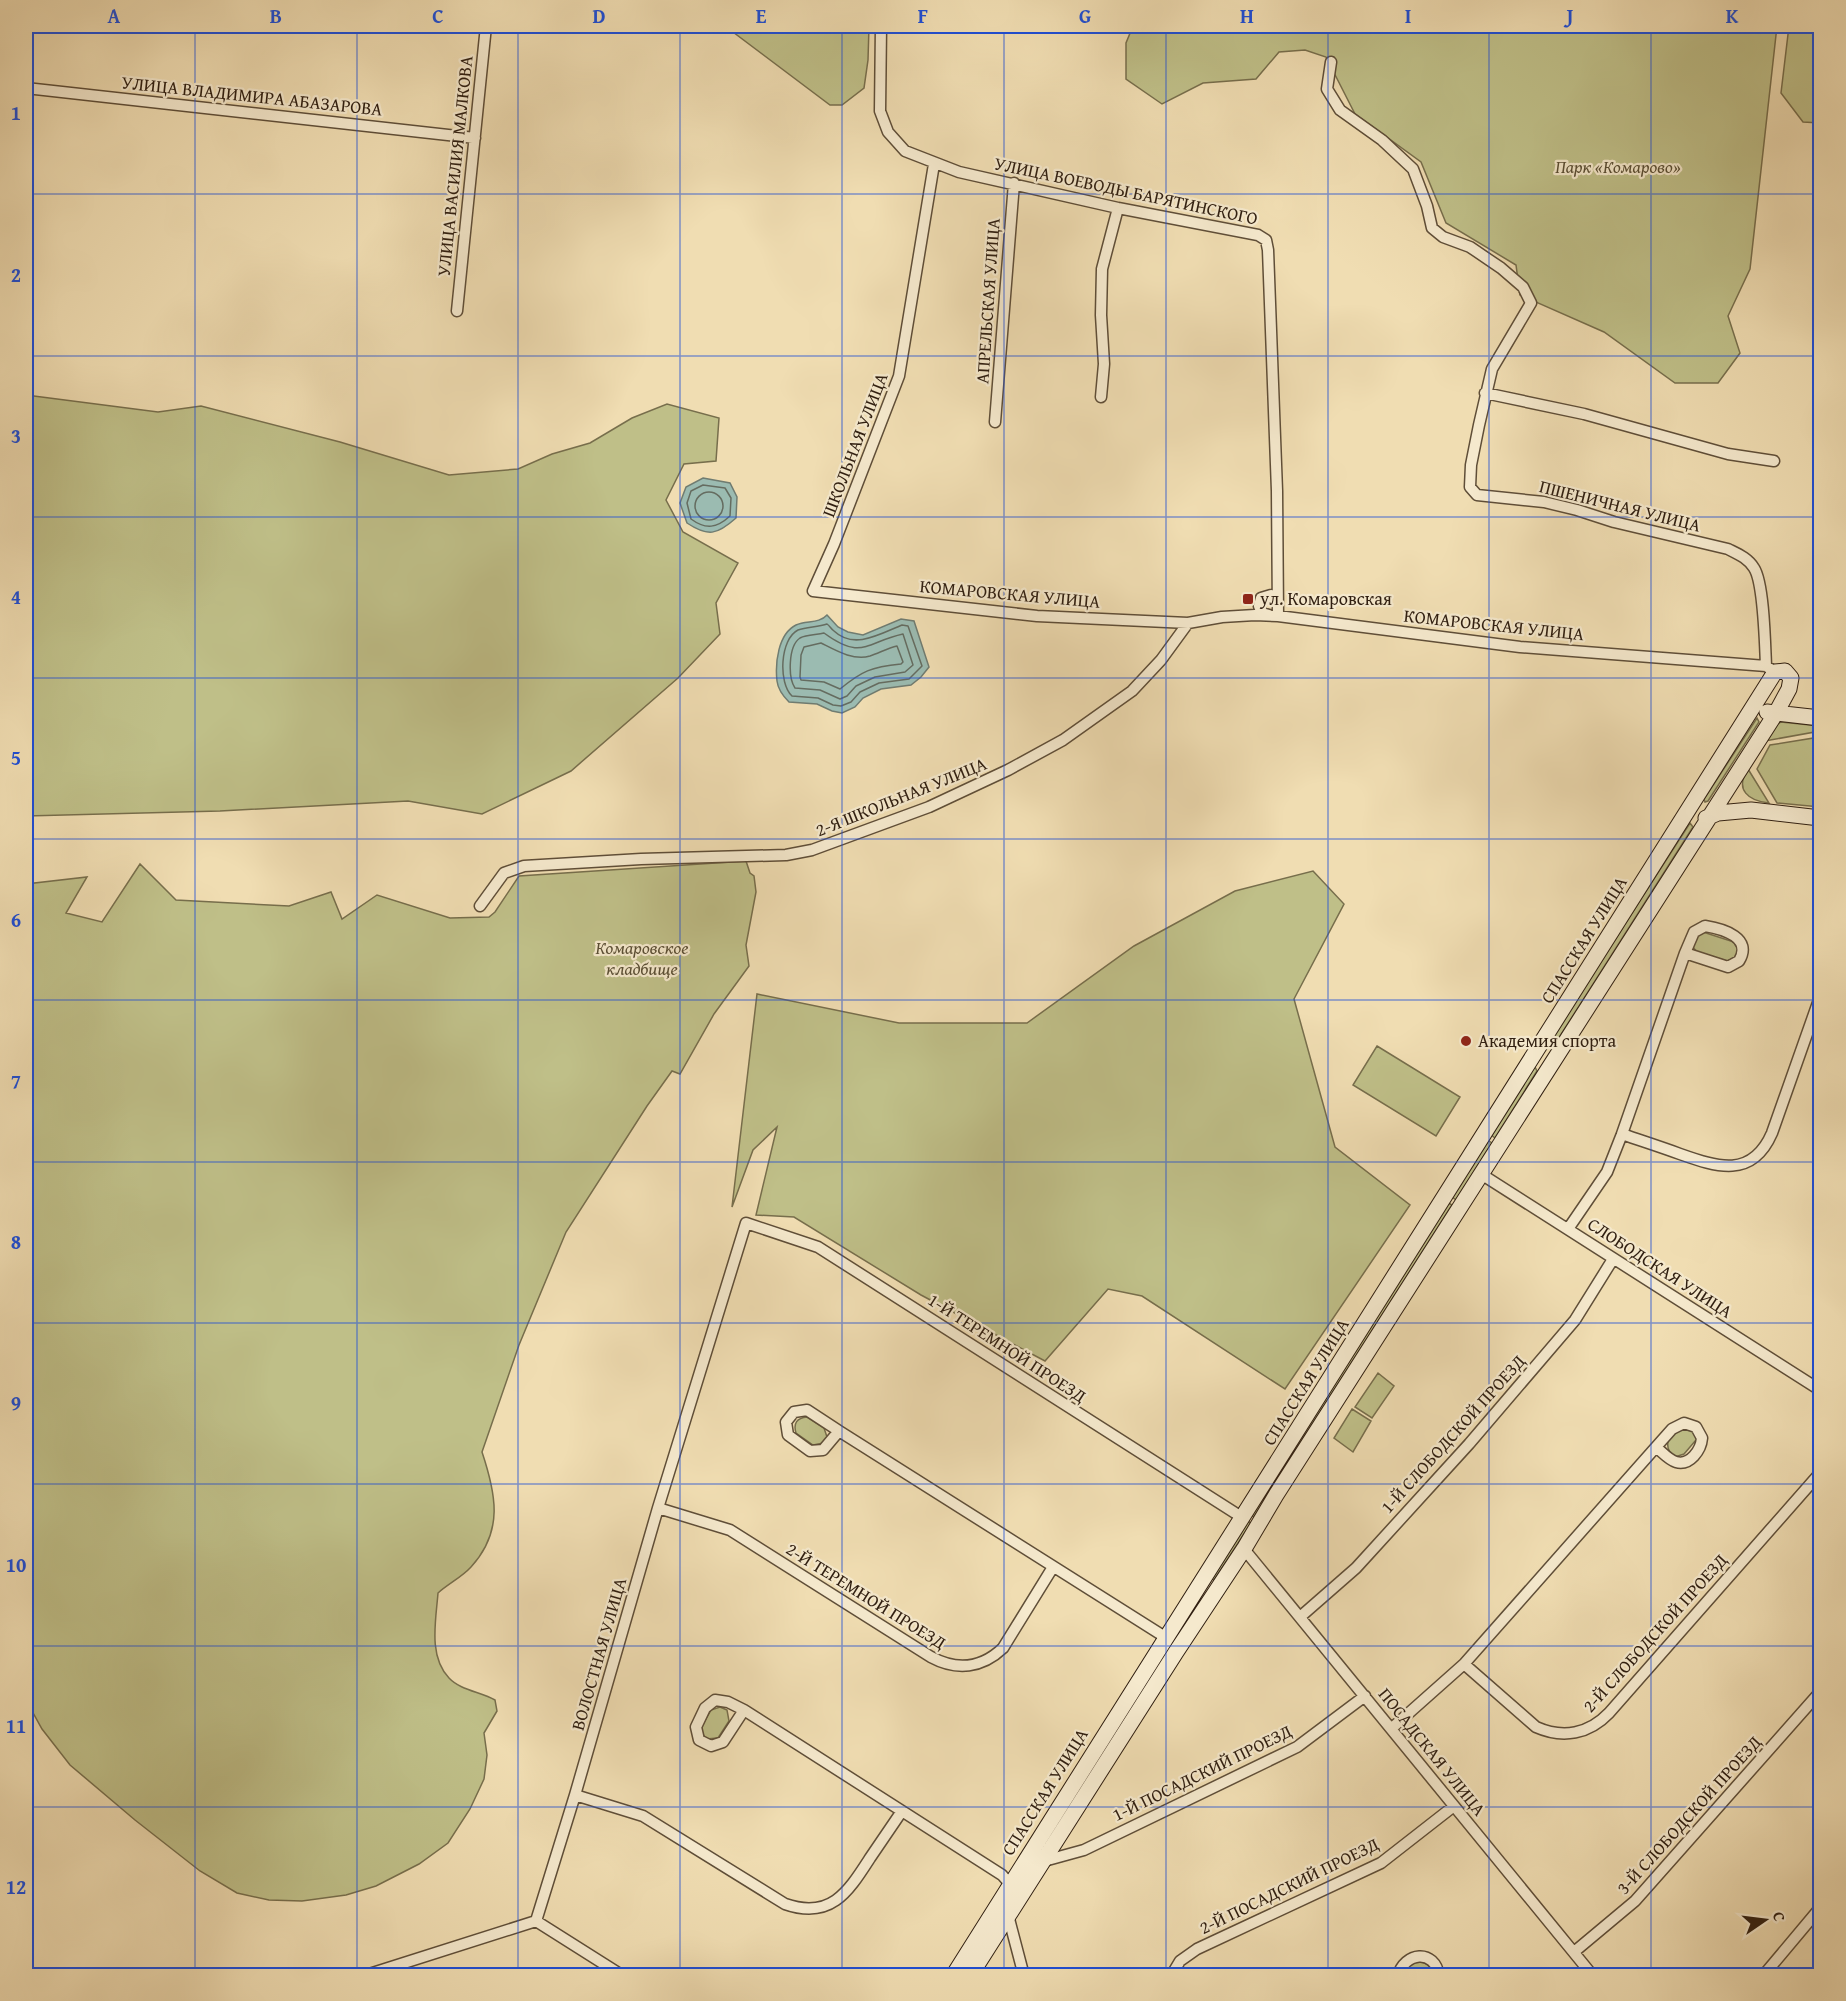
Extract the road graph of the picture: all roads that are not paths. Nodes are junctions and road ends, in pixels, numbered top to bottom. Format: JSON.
{"nodes":[{"id":1,"x":486,"y":26,"type":"edge"},
{"id":2,"x":881,"y":26,"type":"edge"},
{"id":3,"x":1331,"y":62,"type":"dead end"},
{"id":4,"x":26,"y":88,"type":"edge"},
{"id":5,"x":475,"y":138,"type":"junction"},
{"id":6,"x":934,"y":164,"type":"junction"},
{"id":7,"x":1014,"y":183,"type":"junction"},
{"id":8,"x":1118,"y":208,"type":"junction"},
{"id":9,"x":457,"y":311,"type":"dead end"},
{"id":10,"x":1485,"y":393,"type":"junction"},
{"id":11,"x":1101,"y":397,"type":"dead end"},
{"id":12,"x":995,"y":422,"type":"dead end"},
{"id":13,"x":1774,"y":461,"type":"dead end"},
{"id":14,"x":813,"y":591,"type":"joint"},
{"id":15,"x":1277,"y":604,"type":"junction"},
{"id":16,"x":1276,"y":616,"type":"junction"},
{"id":17,"x":1188,"y":623,"type":"junction"},
{"id":18,"x":1771,"y":669,"type":"junction"},
{"id":19,"x":1752,"y":711,"type":"junction"},
{"id":20,"x":1776,"y":712,"type":"junction"},
{"id":21,"x":1821,"y":718,"type":"edge"},
{"id":22,"x":1690,"y":808,"type":"junction"},
{"id":23,"x":1821,"y":818,"type":"edge"},
{"id":24,"x":1707,"y":819,"type":"junction"},
{"id":25,"x":480,"y":906,"type":"dead end"},
{"id":26,"x":1685,"y":953,"type":"junction"},
{"id":27,"x":1821,"y":997,"type":"edge"},
{"id":28,"x":1534,"y":1057,"type":"junction"},
{"id":29,"x":1549,"y":1067,"type":"junction"},
{"id":30,"x":1622,"y":1134,"type":"junction"},
{"id":31,"x":1481,"y":1174,"type":"junction"},
{"id":32,"x":746,"y":1223,"type":"joint"},
{"id":33,"x":1568,"y":1229,"type":"junction"},
{"id":34,"x":1613,"y":1259,"type":"junction"},
{"id":35,"x":1820,"y":1387,"type":"edge"},
{"id":36,"x":839,"y":1431,"type":"junction"},
{"id":37,"x":1656,"y":1447,"type":"dead end"},
{"id":38,"x":1821,"y":1473,"type":"edge"},
{"id":39,"x":658,"y":1508,"type":"junction"},
{"id":40,"x":1243,"y":1518,"type":"junction"},
{"id":41,"x":1244,"y":1549,"type":"junction"},
{"id":42,"x":1053,"y":1568,"type":"junction"},
{"id":43,"x":1300,"y":1617,"type":"junction"},
{"id":44,"x":1165,"y":1637,"type":"junction"},
{"id":45,"x":1464,"y":1664,"type":"junction"},
{"id":46,"x":1821,"y":1692,"type":"edge"},
{"id":47,"x":1365,"y":1696,"type":"junction"},
{"id":48,"x":744,"y":1710,"type":"junction"},
{"id":49,"x":1392,"y":1728,"type":"junction"},
{"id":50,"x":575,"y":1796,"type":"junction"},
{"id":51,"x":1454,"y":1806,"type":"junction"},
{"id":52,"x":902,"y":1811,"type":"junction"},
{"id":53,"x":1044,"y":1861,"type":"junction"},
{"id":54,"x":1010,"y":1884,"type":"junction"},
{"id":55,"x":1821,"y":1908,"type":"edge"},
{"id":56,"x":1003,"y":1910,"type":"junction"},
{"id":57,"x":536,"y":1921,"type":"junction"},
{"id":58,"x":1574,"y":1952,"type":"junction"},
{"id":59,"x":363,"y":1976,"type":"edge"},
{"id":60,"x":623,"y":1976,"type":"edge"},
{"id":61,"x":953,"y":1976,"type":"edge"},
{"id":62,"x":969,"y":1976,"type":"edge"},
{"id":63,"x":1024,"y":1976,"type":"edge"},
{"id":64,"x":1171,"y":1976,"type":"edge"},
{"id":65,"x":1398,"y":1976,"type":"edge"},
{"id":66,"x":1439,"y":1976,"type":"edge"},
{"id":67,"x":1593,"y":1976,"type":"edge"},
{"id":68,"x":1763,"y":1976,"type":"edge"}],
"edges":[{"from":1,"to":5,"type":"street","name":"УЛИЦА ВАСИЛИЯ МАЛКОВА"},
{"from":2,"to":6,"type":"street","name":"УЛИЦА ВОЕВОДЫ БАРЯТИНСКОГО"},
{"from":3,"to":10,"type":"street","name":"ПШЕНИЧНАЯ УЛИЦА"},
{"from":4,"to":5,"type":"street","name":"УЛИЦА ВЛАДИМИРА АБАЗАРОВА"},
{"from":5,"to":9,"type":"street","name":"УЛИЦА ВАСИЛИЯ МАЛКОВА"},
{"from":6,"to":7,"type":"street","name":"УЛИЦА ВОЕВОДЫ БАРЯТИНСКОГО"},
{"from":6,"to":14,"type":"street","name":"ШКОЛЬНАЯ УЛИЦА"},
{"from":7,"to":8,"type":"street","name":"УЛИЦА ВОЕВОДЫ БАРЯТИНСКОГО"},
{"from":7,"to":12,"type":"street","name":"АПРЕЛЬСКАЯ УЛИЦА"},
{"from":8,"to":11,"type":"street"},
{"from":8,"to":15,"type":"street","name":"УЛИЦА ВОЕВОДЫ БАРЯТИНСКОГО"},
{"from":10,"to":13,"type":"street"},
{"from":10,"to":18,"type":"street","name":"ПШЕНИЧНАЯ УЛИЦА"},
{"from":14,"to":17,"type":"street","name":"КОМАРОВСКАЯ УЛИЦА"},
{"from":15,"to":16,"type":"street","name":"УЛИЦА ВОЕВОДЫ БАРЯТИНСКОГО"},
{"from":15,"to":16,"type":"street"},
{"from":16,"to":17,"type":"street","name":"КОМАРОВСКАЯ УЛИЦА"},
{"from":16,"to":18,"type":"street","name":"КОМАРОВСКАЯ УЛИЦА"},
{"from":17,"to":25,"type":"street","name":"2-Я ШКОЛЬНАЯ УЛИЦА"},
{"from":18,"to":19,"type":"street","name":"СПАССКАЯ УЛИЦА"},
{"from":18,"to":20,"type":"street","name":"СПАССКАЯ УЛИЦА"},
{"from":19,"to":20,"type":"street"},
{"from":19,"to":22,"type":"street","name":"СПАССКАЯ УЛИЦА"},
{"from":20,"to":21,"type":"street"},
{"from":20,"to":24,"type":"street","name":"СПАССКАЯ УЛИЦА"},
{"from":22,"to":24,"type":"street"},
{"from":22,"to":28,"type":"street","name":"СПАССКАЯ УЛИЦА"},
{"from":23,"to":24,"type":"street"},
{"from":24,"to":29,"type":"street","name":"СПАССКАЯ УЛИЦА"},
{"from":26,"to":26,"type":"street"},
{"from":26,"to":30,"type":"street"},
{"from":27,"to":30,"type":"street"},
{"from":28,"to":29,"type":"street"},
{"from":28,"to":40,"type":"street","name":"СПАССКАЯ УЛИЦА"},
{"from":29,"to":31,"type":"street","name":"СПАССКАЯ УЛИЦА"},
{"from":30,"to":33,"type":"street"},
{"from":31,"to":33,"type":"street","name":"СЛОБОДСКАЯ УЛИЦА"},
{"from":31,"to":41,"type":"street","name":"СПАССКАЯ УЛИЦА"},
{"from":32,"to":39,"type":"street","name":"ВОЛОСТНАЯ УЛИЦА"},
{"from":32,"to":40,"type":"street","name":"1-Й ТЕРЕМНОЙ ПРОЕЗД"},
{"from":33,"to":34,"type":"street","name":"СЛОБОДСКАЯ УЛИЦА"},
{"from":34,"to":35,"type":"street","name":"СЛОБОДСКАЯ УЛИЦА"},
{"from":34,"to":43,"type":"street","name":"1-Й СЛОБОДСКОЙ ПРОЕЗД"},
{"from":36,"to":36,"type":"street"},
{"from":36,"to":42,"type":"street"},
{"from":37,"to":45,"type":"street"},
{"from":38,"to":45,"type":"street","name":"2-Й СЛОБОДСКОЙ ПРОЕЗД"},
{"from":39,"to":42,"type":"street","name":"2-Й ТЕРЕМНОЙ ПРОЕЗД"},
{"from":39,"to":50,"type":"street","name":"ВОЛОСТНАЯ УЛИЦА"},
{"from":40,"to":44,"type":"street","name":"СПАССКАЯ УЛИЦА"},
{"from":41,"to":43,"type":"street","name":"ПОСАДСКАЯ УЛИЦА"},
{"from":41,"to":53,"type":"street","name":"СПАССКАЯ УЛИЦА"},
{"from":42,"to":44,"type":"street"},
{"from":43,"to":47,"type":"street","name":"ПОСАДСКАЯ УЛИЦА"},
{"from":44,"to":54,"type":"street","name":"СПАССКАЯ УЛИЦА"},
{"from":45,"to":49,"type":"street"},
{"from":46,"to":58,"type":"street","name":"3-Й СЛОБОДСКОЙ ПРОЕЗД"},
{"from":47,"to":49,"type":"street","name":"ПОСАДСКАЯ УЛИЦА"},
{"from":47,"to":53,"type":"street","name":"1-Й ПОСАДСКИЙ ПРОЕЗД"},
{"from":48,"to":48,"type":"street"},
{"from":48,"to":52,"type":"street"},
{"from":49,"to":51,"type":"street","name":"ПОСАДСКАЯ УЛИЦА"},
{"from":50,"to":52,"type":"street"},
{"from":50,"to":57,"type":"street","name":"ВОЛОСТНАЯ УЛИЦА"},
{"from":51,"to":58,"type":"street","name":"ПОСАДСКАЯ УЛИЦА"},
{"from":51,"to":64,"type":"street","name":"2-Й ПОСАДСКИЙ ПРОЕЗД"},
{"from":52,"to":54,"type":"street"},
{"from":53,"to":56,"type":"street","name":"СПАССКАЯ УЛИЦА"},
{"from":54,"to":56,"type":"street","name":"СПАССКАЯ УЛИЦА"},
{"from":55,"to":68,"type":"street"},
{"from":56,"to":61,"type":"street","name":"СПАССКАЯ УЛИЦА"},
{"from":56,"to":62,"type":"street","name":"СПАССКАЯ УЛИЦА"},
{"from":56,"to":63,"type":"street"},
{"from":57,"to":59,"type":"street"},
{"from":57,"to":60,"type":"street"},
{"from":58,"to":67,"type":"street","name":"ПОСАДСКАЯ УЛИЦА"},
{"from":65,"to":66,"type":"street"}]}
